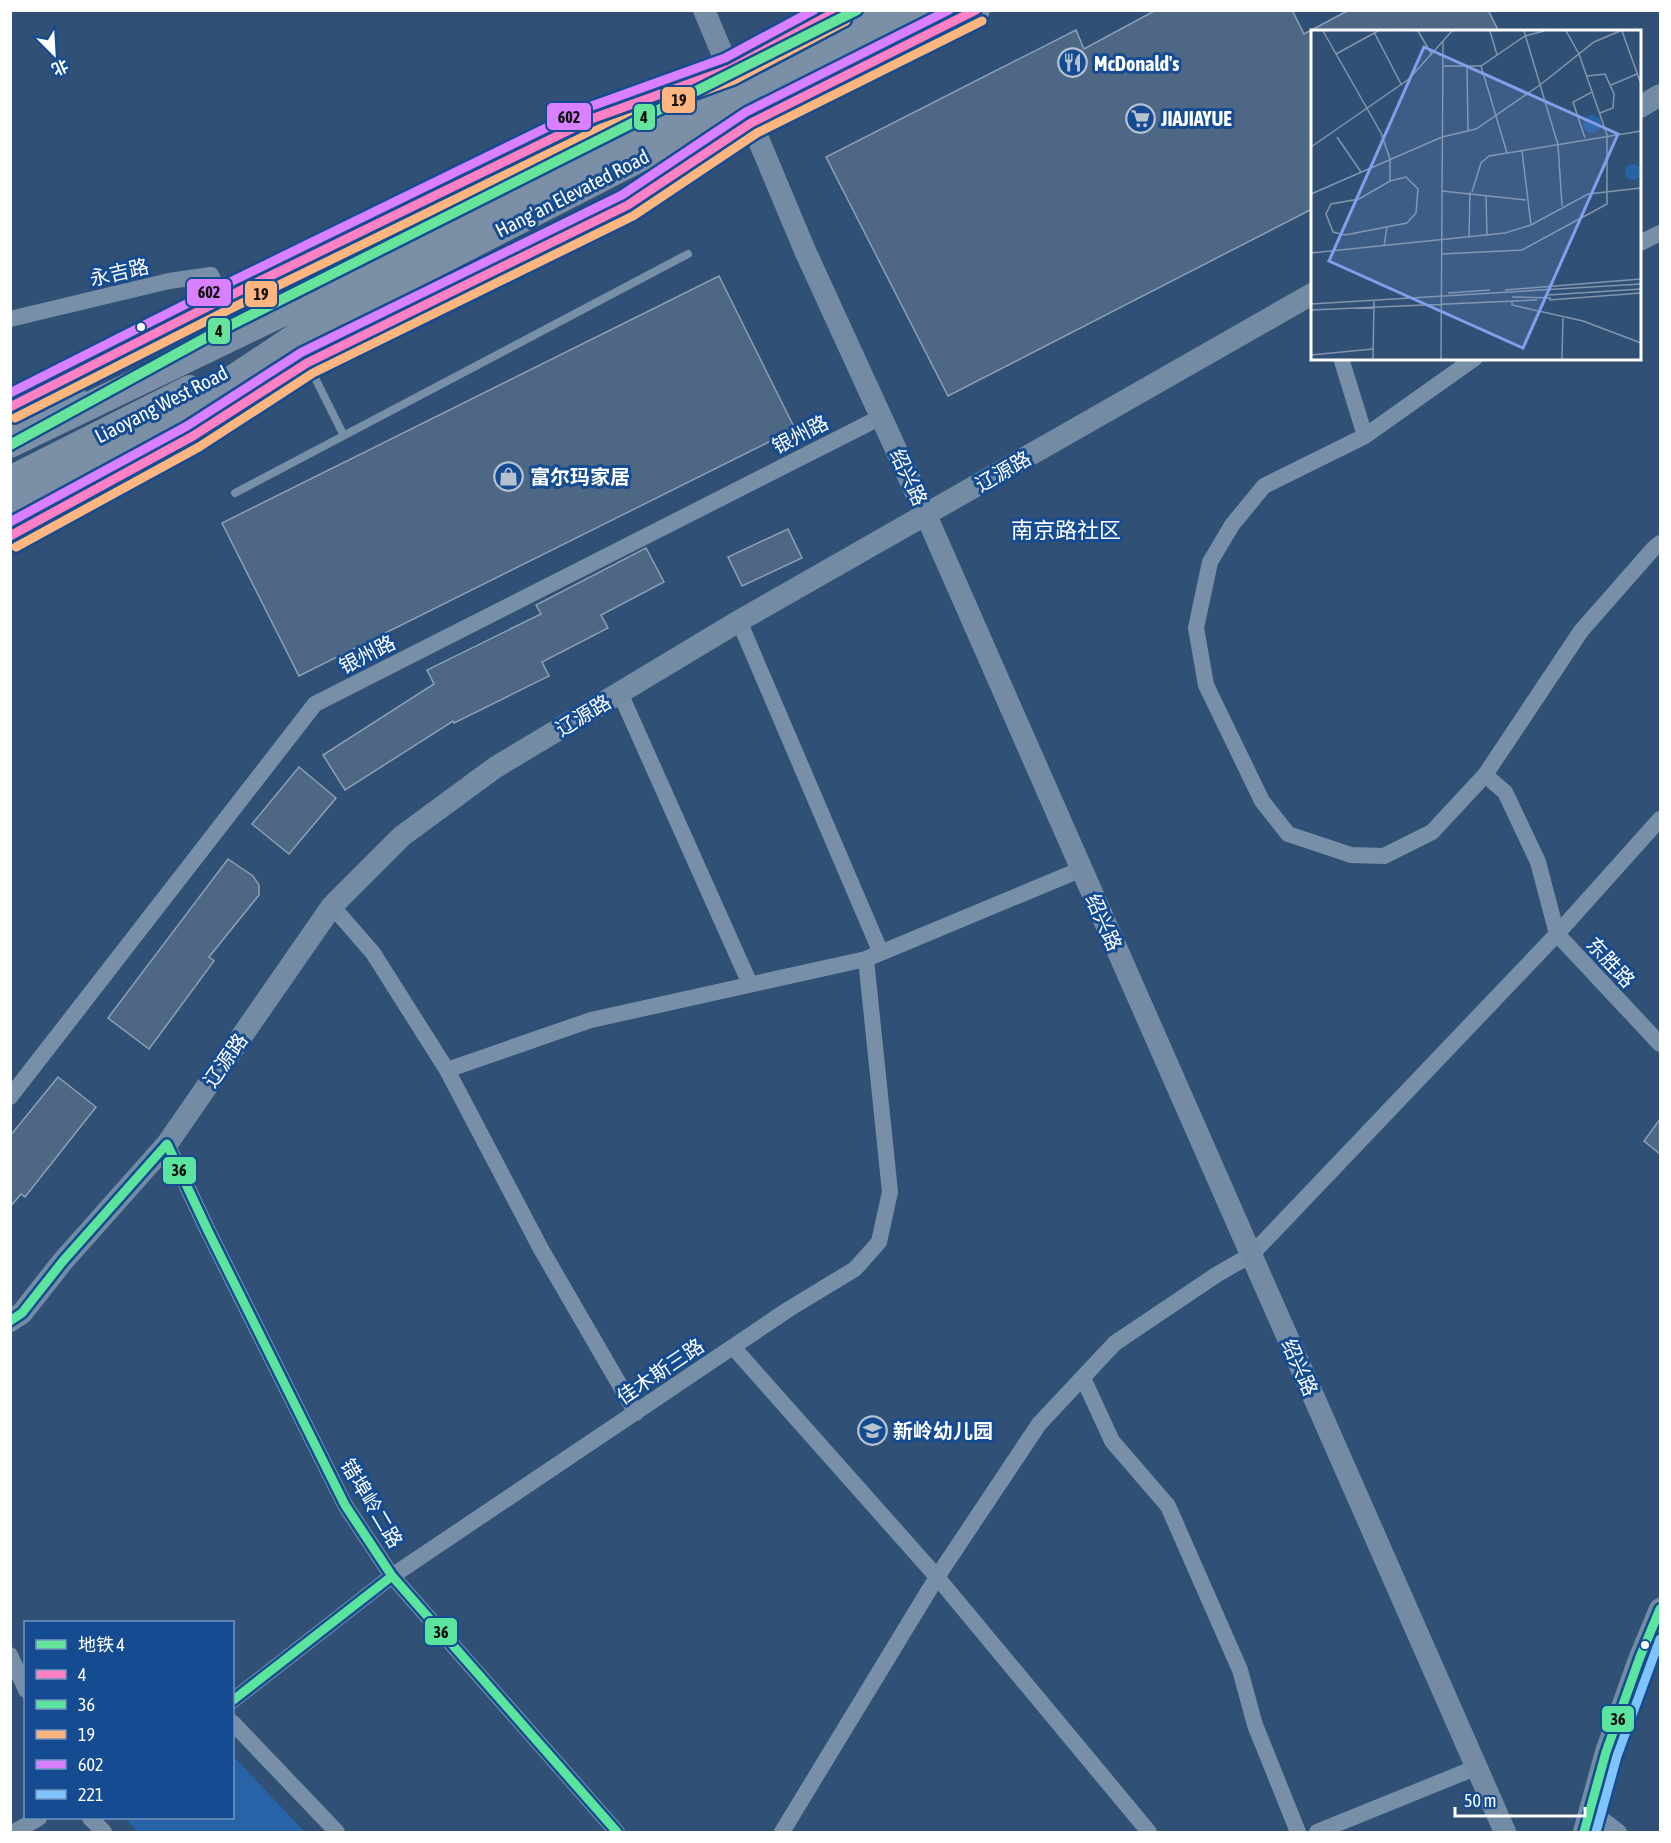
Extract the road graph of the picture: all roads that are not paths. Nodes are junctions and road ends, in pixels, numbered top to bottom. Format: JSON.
{"nodes":[{"id":1,"x":704,"y":10,"type":"edge"},
{"id":2,"x":840,"y":10,"type":"edge"},
{"id":3,"x":884,"y":10,"type":"edge"},
{"id":4,"x":928,"y":10,"type":"edge"},
{"id":5,"x":977,"y":10,"type":"edge"},
{"id":6,"x":730,"y":69,"type":"junction"},
{"id":7,"x":1660,"y":95,"type":"edge"},
{"id":8,"x":1641,"y":106,"type":"edge"},
{"id":9,"x":751,"y":123,"type":"junction"},
{"id":10,"x":1660,"y":233,"type":"edge"},
{"id":11,"x":1641,"y":242,"type":"edge"},
{"id":12,"x":688,"y":254,"type":"dead end"},
{"id":13,"x":1311,"y":295,"type":"edge"},
{"id":14,"x":223,"y":299,"type":"junction"},
{"id":15,"x":306,"y":315,"type":"junction"},
{"id":16,"x":13,"y":318,"type":"edge"},
{"id":17,"x":237,"y":333,"type":"junction"},
{"id":18,"x":1342,"y":360,"type":"edge"},
{"id":19,"x":1472,"y":360,"type":"edge"},
{"id":20,"x":307,"y":363,"type":"junction"},
{"id":21,"x":10,"y":407,"type":"edge"},
{"id":22,"x":881,"y":417,"type":"junction"},
{"id":23,"x":10,"y":422,"type":"edge"},
{"id":24,"x":343,"y":434,"type":"junction"},
{"id":25,"x":1365,"y":436,"type":"junction"},
{"id":26,"x":10,"y":444,"type":"edge"},
{"id":27,"x":10,"y":480,"type":"edge"},
{"id":28,"x":235,"y":493,"type":"dead end"},
{"id":29,"x":10,"y":509,"type":"edge"},
{"id":30,"x":926,"y":515,"type":"junction"},
{"id":31,"x":10,"y":536,"type":"edge"},
{"id":32,"x":1660,"y":543,"type":"edge"},
{"id":33,"x":739,"y":621,"type":"junction"},
{"id":34,"x":620,"y":693,"type":"junction"},
{"id":35,"x":1485,"y":775,"type":"junction"},
{"id":36,"x":1660,"y":819,"type":"edge"},
{"id":37,"x":1082,"y":870,"type":"junction"},
{"id":38,"x":332,"y":906,"type":"junction"},
{"id":39,"x":1557,"y":934,"type":"junction"},
{"id":40,"x":873,"y":956,"type":"junction"},
{"id":41,"x":750,"y":984,"type":"junction"},
{"id":42,"x":1660,"y":1044,"type":"edge"},
{"id":43,"x":447,"y":1070,"type":"junction"},
{"id":44,"x":10,"y":1097,"type":"edge"},
{"id":45,"x":167,"y":1144,"type":"junction"},
{"id":46,"x":1251,"y":1255,"type":"junction"},
{"id":47,"x":10,"y":1321,"type":"edge"},
{"id":48,"x":733,"y":1347,"type":"junction"},
{"id":49,"x":1083,"y":1378,"type":"junction"},
{"id":50,"x":636,"y":1413,"type":"junction"},
{"id":51,"x":392,"y":1576,"type":"junction"},
{"id":52,"x":937,"y":1577,"type":"junction"},
{"id":53,"x":1660,"y":1609,"type":"edge"},
{"id":54,"x":10,"y":1655,"type":"edge"},
{"id":55,"x":24,"y":1686,"type":"edge"},
{"id":56,"x":234,"y":1699,"type":"edge"},
{"id":57,"x":234,"y":1724,"type":"edge"},
{"id":58,"x":1476,"y":1768,"type":"junction"},
{"id":59,"x":1590,"y":1810,"type":"junction"},
{"id":60,"x":37,"y":1819,"type":"edge"},
{"id":61,"x":91,"y":1819,"type":"edge"},
{"id":62,"x":14,"y":1833,"type":"edge"},
{"id":63,"x":104,"y":1833,"type":"edge"},
{"id":64,"x":337,"y":1833,"type":"edge"},
{"id":65,"x":617,"y":1833,"type":"edge"},
{"id":66,"x":782,"y":1833,"type":"edge"},
{"id":67,"x":1149,"y":1833,"type":"edge"},
{"id":68,"x":1298,"y":1833,"type":"edge"},
{"id":69,"x":1317,"y":1833,"type":"edge"},
{"id":70,"x":1505,"y":1833,"type":"edge"},
{"id":71,"x":1584,"y":1833,"type":"edge"},
{"id":72,"x":1619,"y":1833,"type":"edge"}],
"edges":[{"from":1,"to":6,"type":"street","name":"绍兴路"},
{"from":2,"to":6,"type":"main road"},
{"from":3,"to":15,"type":"highway","name":"Hang'an Elevated Road","bridge":true},
{"from":4,"to":15,"type":"highway","name":"Hang'an Elevated Road","bridge":true},
{"from":5,"to":9,"type":"main road","name":"Liaoyang West Road"},
{"from":6,"to":9,"type":"street","name":"绍兴路"},
{"from":6,"to":14,"type":"main road"},
{"from":7,"to":8,"type":"street"},
{"from":9,"to":20,"type":"main road","name":"Liaoyang West Road"},
{"from":9,"to":22,"type":"street","name":"绍兴路"},
{"from":10,"to":11,"type":"street"},
{"from":12,"to":24,"type":"lane"},
{"from":13,"to":30,"type":"street","name":"辽源路"},
{"from":14,"to":16,"type":"street","name":"永吉路"},
{"from":14,"to":21,"type":"main road"},
{"from":15,"to":17,"type":"highway"},
{"from":15,"to":27,"type":"highway","name":"Liaoyang West Road"},
{"from":15,"to":29,"type":"highway"},
{"from":17,"to":23,"type":"highway"},
{"from":17,"to":26,"type":"highway","name":"Liaoyang West Road"},
{"from":18,"to":25,"type":"street"},
{"from":19,"to":25,"type":"street"},
{"from":20,"to":24,"type":"lane"},
{"from":20,"to":31,"type":"main road","name":"Liaoyang West Road"},
{"from":22,"to":30,"type":"street","name":"绍兴路"},
{"from":22,"to":44,"type":"street","name":"银州路"},
{"from":24,"to":28,"type":"lane"},
{"from":25,"to":35,"type":"street"},
{"from":30,"to":33,"type":"street","name":"辽源路"},
{"from":30,"to":37,"type":"street","name":"绍兴路"},
{"from":32,"to":35,"type":"street"},
{"from":33,"to":34,"type":"street","name":"辽源路"},
{"from":33,"to":40,"type":"street","name":"佳木斯三路"},
{"from":34,"to":38,"type":"street","name":"辽源路"},
{"from":34,"to":41,"type":"street"},
{"from":35,"to":39,"type":"street"},
{"from":36,"to":39,"type":"street"},
{"from":37,"to":40,"type":"street"},
{"from":37,"to":46,"type":"street","name":"绍兴路"},
{"from":38,"to":43,"type":"street"},
{"from":38,"to":45,"type":"street","name":"辽源路"},
{"from":39,"to":42,"type":"street","name":"东胜路"},
{"from":39,"to":46,"type":"street"},
{"from":40,"to":41,"type":"street"},
{"from":40,"to":48,"type":"street","name":"佳木斯三路"},
{"from":41,"to":43,"type":"street"},
{"from":43,"to":50,"type":"street"},
{"from":45,"to":47,"type":"street","name":"辽源路"},
{"from":45,"to":51,"type":"street","name":"错埠岭二路"},
{"from":46,"to":49,"type":"street"},
{"from":46,"to":58,"type":"street","name":"绍兴路"},
{"from":48,"to":50,"type":"street","name":"佳木斯三路"},
{"from":48,"to":52,"type":"street"},
{"from":49,"to":52,"type":"street"},
{"from":49,"to":68,"type":"street"},
{"from":50,"to":51,"type":"street","name":"佳木斯三路"},
{"from":51,"to":56,"type":"street","name":"佳木斯三路"},
{"from":51,"to":65,"type":"street","name":"错埠岭二路"},
{"from":52,"to":66,"type":"street"},
{"from":52,"to":67,"type":"street"},
{"from":53,"to":59,"type":"street"},
{"from":54,"to":55,"type":"street"},
{"from":57,"to":64,"type":"street"},
{"from":58,"to":69,"type":"street"},
{"from":58,"to":70,"type":"street","name":"绍兴路"},
{"from":59,"to":71,"type":"street"},
{"from":59,"to":72,"type":"street"},
{"from":60,"to":62,"type":"street"},
{"from":61,"to":63,"type":"street"}]}
